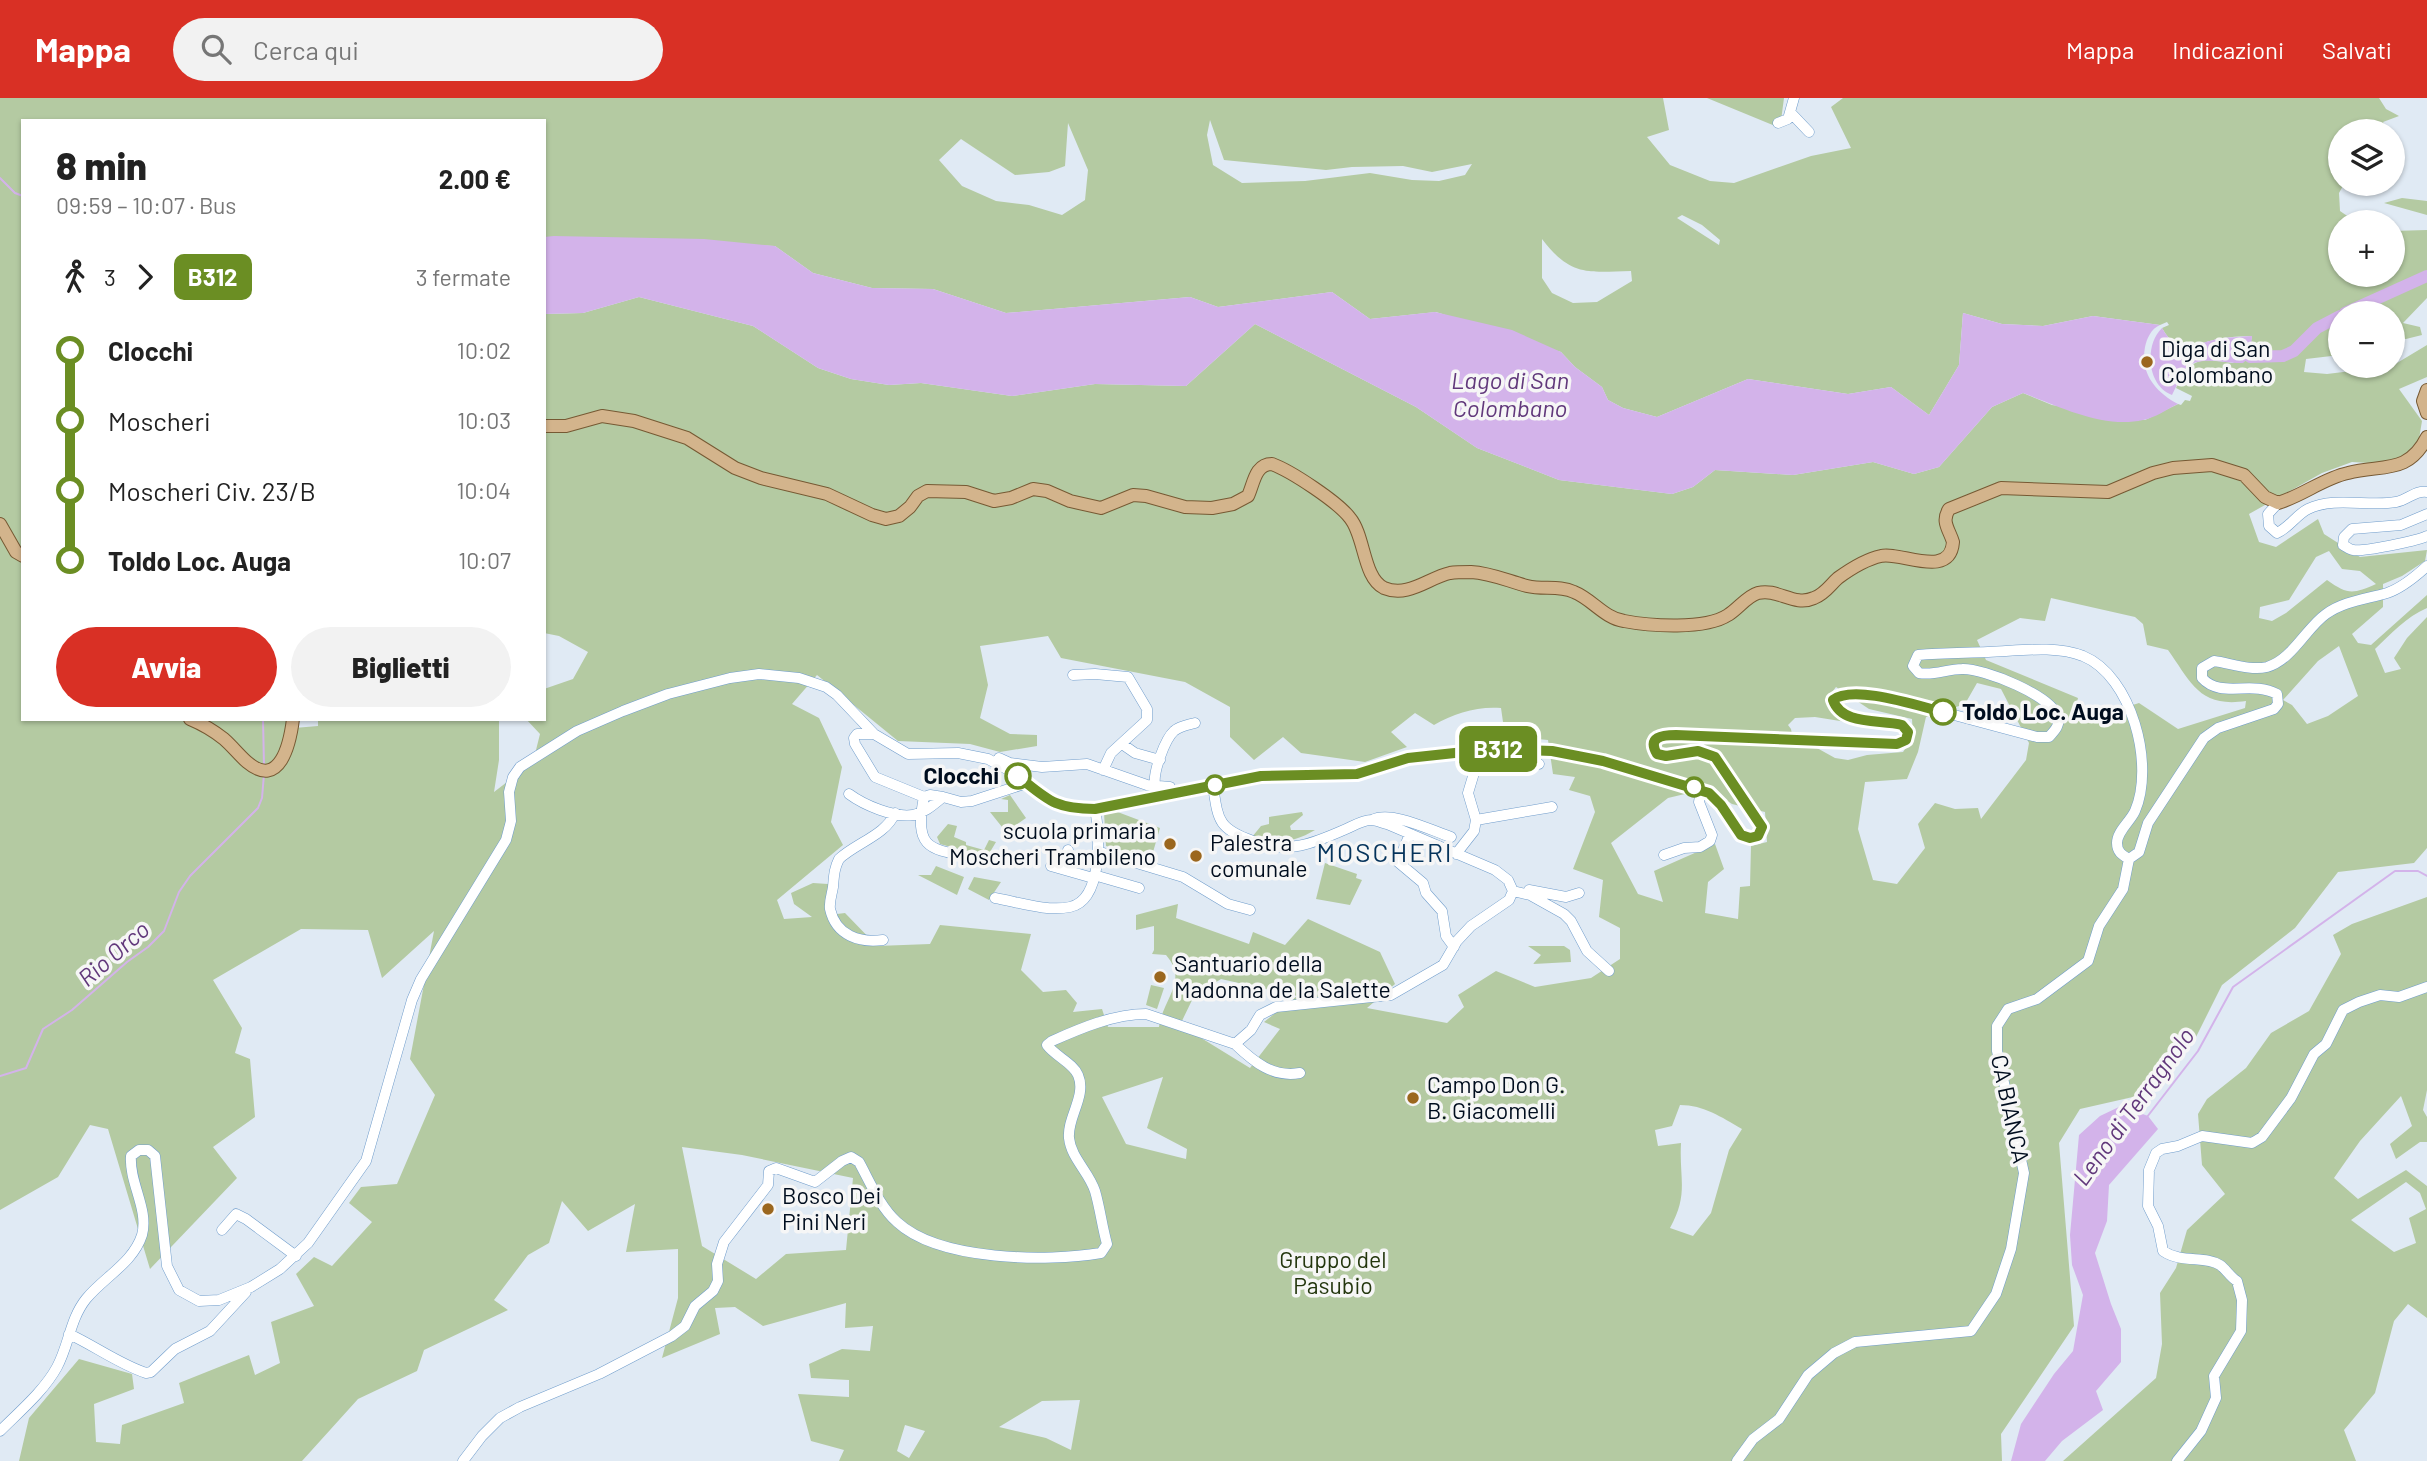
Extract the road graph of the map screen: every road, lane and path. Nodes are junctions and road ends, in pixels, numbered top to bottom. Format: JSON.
{"nodes":[{"id":1,"x":1794,"y":98,"type":"edge"},
{"id":2,"x":1790,"y":112,"type":"junction"},
{"id":3,"x":1778,"y":123,"type":"dead end"},
{"id":4,"x":1809,"y":132,"type":"dead end"},
{"id":5,"x":2427,"y":390,"type":"edge"},
{"id":6,"x":2427,"y":413,"type":"edge"},
{"id":7,"x":546,"y":426,"type":"edge"},
{"id":8,"x":2427,"y":437,"type":"edge"},
{"id":9,"x":2427,"y":492,"type":"edge"},
{"id":10,"x":2278,"y":503,"type":"junction"},
{"id":11,"x":2427,"y":514,"type":"edge"},
{"id":12,"x":0,"y":524,"type":"edge"},
{"id":13,"x":2427,"y":536,"type":"edge"},
{"id":14,"x":21,"y":555,"type":"edge"},
{"id":15,"x":2427,"y":566,"type":"edge"},
{"id":16,"x":1073,"y":675,"type":"dead end"},
{"id":17,"x":193,"y":721,"type":"edge"},
{"id":18,"x":293,"y":721,"type":"edge"},
{"id":19,"x":1195,"y":723,"type":"dead end"},
{"id":20,"x":874,"y":734,"type":"junction"},
{"id":21,"x":1122,"y":744,"type":"junction"},
{"id":22,"x":958,"y":753,"type":"junction"},
{"id":23,"x":1160,"y":760,"type":"junction"},
{"id":24,"x":1539,"y":764,"type":"dead end"},
{"id":25,"x":1104,"y":770,"type":"junction"},
{"id":26,"x":1027,"y":783,"type":"junction"},
{"id":27,"x":1155,"y":784,"type":"junction"},
{"id":28,"x":1213,"y":786,"type":"junction"},
{"id":29,"x":1701,"y":790,"type":"junction"},
{"id":30,"x":1171,"y":793,"type":"junction"},
{"id":31,"x":849,"y":794,"type":"dead end"},
{"id":32,"x":925,"y":797,"type":"junction"},
{"id":33,"x":943,"y":797,"type":"junction"},
{"id":34,"x":1552,"y":807,"type":"dead end"},
{"id":35,"x":1095,"y":809,"type":"junction"},
{"id":36,"x":921,"y":812,"type":"junction"},
{"id":37,"x":895,"y":813,"type":"junction"},
{"id":38,"x":1371,"y":820,"type":"junction"},
{"id":39,"x":1476,"y":820,"type":"junction"},
{"id":40,"x":1410,"y":834,"type":"junction"},
{"id":41,"x":1451,"y":837,"type":"dead end"},
{"id":42,"x":1068,"y":850,"type":"dead end"},
{"id":43,"x":1100,"y":852,"type":"junction"},
{"id":44,"x":1456,"y":855,"type":"junction"},
{"id":45,"x":1664,"y":855,"type":"dead end"},
{"id":46,"x":976,"y":858,"type":"dead end"},
{"id":47,"x":2129,"y":859,"type":"junction"},
{"id":48,"x":1094,"y":877,"type":"junction"},
{"id":49,"x":1139,"y":888,"type":"dead end"},
{"id":50,"x":1515,"y":891,"type":"junction"},
{"id":51,"x":1580,"y":893,"type":"dead end"},
{"id":52,"x":995,"y":898,"type":"dead end"},
{"id":53,"x":1250,"y":910,"type":"dead end"},
{"id":54,"x":883,"y":940,"type":"dead end"},
{"id":55,"x":1454,"y":947,"type":"junction"},
{"id":56,"x":1609,"y":971,"type":"dead end"},
{"id":57,"x":2427,"y":987,"type":"edge"},
{"id":58,"x":1235,"y":1044,"type":"junction"},
{"id":59,"x":1300,"y":1073,"type":"dead end"},
{"id":60,"x":222,"y":1230,"type":"dead end"},
{"id":61,"x":296,"y":1256,"type":"junction"},
{"id":62,"x":251,"y":1287,"type":"junction"},
{"id":63,"x":69,"y":1334,"type":"junction"},
{"id":64,"x":0,"y":1431,"type":"edge"},
{"id":65,"x":463,"y":1461,"type":"edge"},
{"id":66,"x":1737,"y":1461,"type":"edge"},
{"id":67,"x":2177,"y":1461,"type":"edge"}],
"edges":[{"from":1,"to":2,"type":"street"},
{"from":2,"to":3,"type":"street"},
{"from":2,"to":4,"type":"street"},
{"from":5,"to":6,"type":"main road"},
{"from":7,"to":10,"type":"main road"},
{"from":8,"to":10,"type":"main road"},
{"from":9,"to":10,"type":"street"},
{"from":11,"to":13,"type":"street"},
{"from":12,"to":14,"type":"main road"},
{"from":15,"to":47,"type":"street"},
{"from":16,"to":21,"type":"street"},
{"from":17,"to":18,"type":"main road"},
{"from":19,"to":23,"type":"street"},
{"from":20,"to":22,"type":"street"},
{"from":20,"to":32,"type":"street"},
{"from":20,"to":61,"type":"street"},
{"from":21,"to":23,"type":"street"},
{"from":21,"to":25,"type":"street"},
{"from":22,"to":25,"type":"street"},
{"from":22,"to":26,"type":"street"},
{"from":23,"to":27,"type":"street"},
{"from":24,"to":39,"type":"street"},
{"from":25,"to":27,"type":"street"},
{"from":26,"to":33,"type":"street"},
{"from":26,"to":35,"type":"street"},
{"from":27,"to":30,"type":"street"},
{"from":28,"to":29,"type":"street"},
{"from":28,"to":30,"type":"street"},
{"from":28,"to":38,"type":"street"},
{"from":29,"to":45,"type":"street"},
{"from":29,"to":47,"type":"street"},
{"from":30,"to":35,"type":"street"},
{"from":31,"to":37,"type":"street"},
{"from":32,"to":33,"type":"street"},
{"from":32,"to":36,"type":"street"},
{"from":33,"to":36,"type":"street"},
{"from":34,"to":39,"type":"street"},
{"from":35,"to":43,"type":"street"},
{"from":36,"to":37,"type":"street"},
{"from":36,"to":46,"type":"street"},
{"from":37,"to":54,"type":"street"},
{"from":38,"to":40,"type":"street"},
{"from":38,"to":41,"type":"street"},
{"from":39,"to":44,"type":"street"},
{"from":40,"to":44,"type":"street"},
{"from":40,"to":55,"type":"street"},
{"from":42,"to":48,"type":"street"},
{"from":43,"to":48,"type":"street"},
{"from":43,"to":53,"type":"street"},
{"from":44,"to":50,"type":"street"},
{"from":47,"to":66,"type":"street","name":"CA BIANCA"},
{"from":48,"to":49,"type":"street"},
{"from":48,"to":52,"type":"street"},
{"from":50,"to":51,"type":"street"},
{"from":50,"to":55,"type":"street"},
{"from":50,"to":56,"type":"street"},
{"from":55,"to":58,"type":"street"},
{"from":57,"to":67,"type":"street"},
{"from":58,"to":59,"type":"street"},
{"from":58,"to":65,"type":"street"},
{"from":60,"to":61,"type":"street"},
{"from":61,"to":62,"type":"street"},
{"from":62,"to":63,"type":"street"},
{"from":62,"to":63,"type":"street"},
{"from":63,"to":64,"type":"street"}]}
